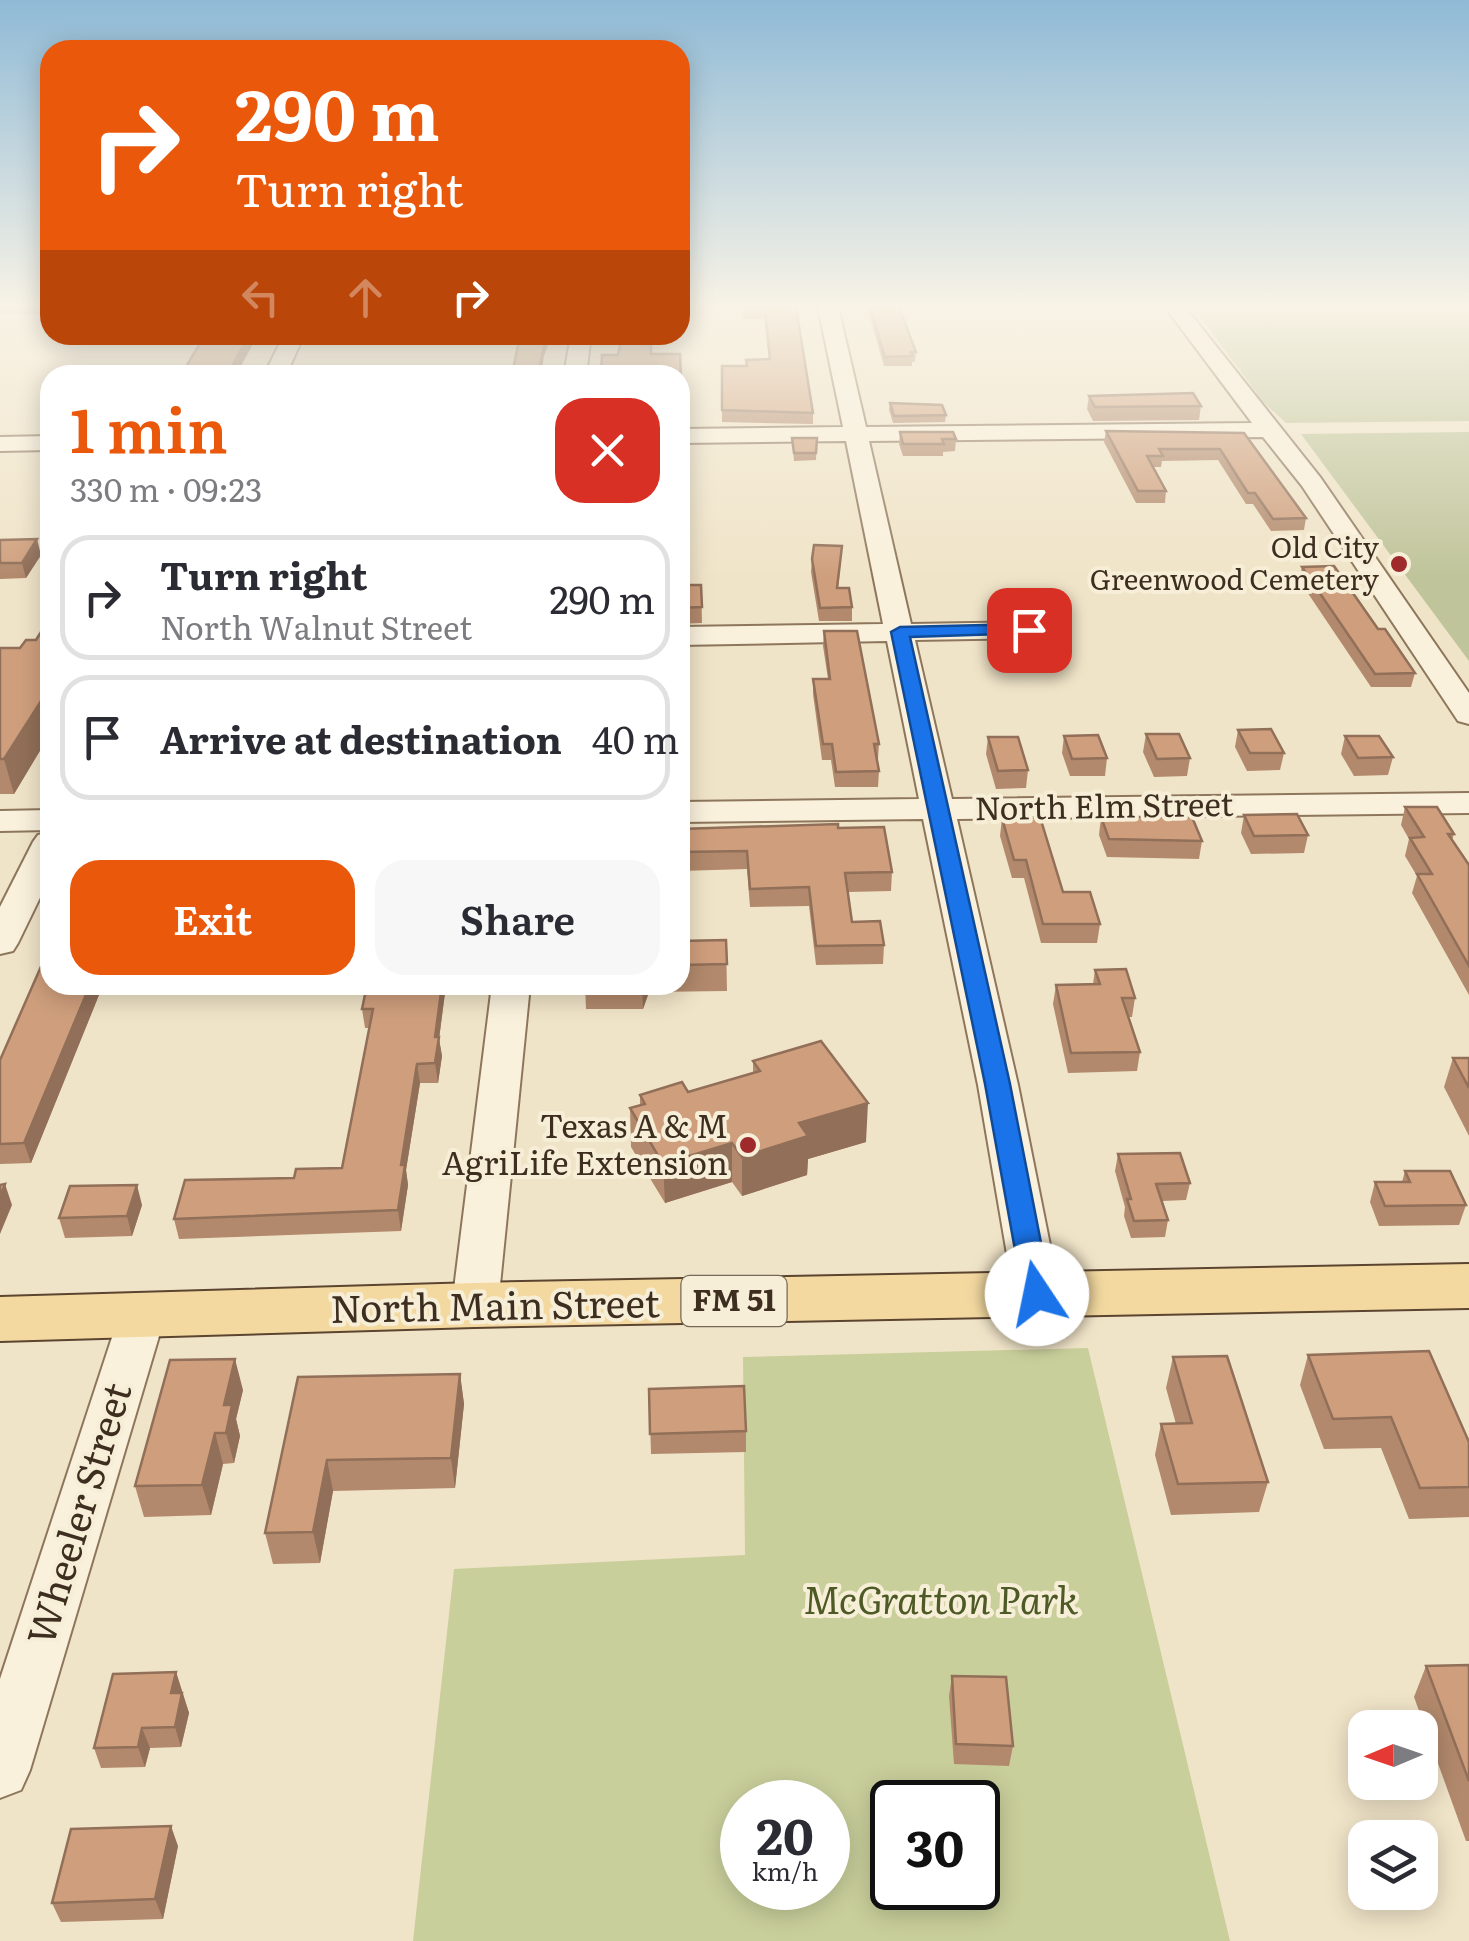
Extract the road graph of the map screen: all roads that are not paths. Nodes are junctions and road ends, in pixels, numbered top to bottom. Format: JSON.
{"nodes":[{"id":1,"x":849,"y":398,"type":"edge"},
{"id":2,"x":1244,"y":398,"type":"edge"},
{"id":3,"x":1271,"y":430,"type":"junction"},
{"id":4,"x":858,"y":434,"type":"junction"},
{"id":5,"x":690,"y":436,"type":"edge"},
{"id":6,"x":40,"y":443,"type":"edge"},
{"id":7,"x":0,"y":444,"type":"edge"},
{"id":8,"x":1029,"y":630,"type":"dead end"},
{"id":9,"x":900,"y":632,"type":"junction"},
{"id":10,"x":690,"y":636,"type":"edge"},
{"id":11,"x":1469,"y":715,"type":"edge"},
{"id":12,"x":1469,"y":803,"type":"edge"},
{"id":13,"x":937,"y":809,"type":"junction"},
{"id":14,"x":690,"y":812,"type":"edge"},
{"id":15,"x":40,"y":820,"type":"edge"},
{"id":16,"x":0,"y":822,"type":"edge"},
{"id":17,"x":40,"y":862,"type":"edge"},
{"id":18,"x":0,"y":943,"type":"edge"},
{"id":19,"x":509,"y":995,"type":"edge"},
{"id":20,"x":1469,"y":1286,"type":"edge"},
{"id":21,"x":1037,"y":1294,"type":"junction"},
{"id":22,"x":475,"y":1305,"type":"junction"},
{"id":23,"x":142,"y":1316,"type":"junction"},
{"id":24,"x":0,"y":1319,"type":"edge"},
{"id":25,"x":0,"y":1770,"type":"edge"}],
"edges":[{"from":1,"to":4,"type":"street"},
{"from":2,"to":3,"type":"street"},
{"from":3,"to":4,"type":"street"},
{"from":3,"to":11,"type":"street"},
{"from":4,"to":5,"type":"street"},
{"from":4,"to":9,"type":"street"},
{"from":6,"to":7,"type":"street"},
{"from":8,"to":9,"type":"street"},
{"from":9,"to":10,"type":"street"},
{"from":9,"to":13,"type":"street"},
{"from":12,"to":13,"type":"street","name":"North Elm Street"},
{"from":13,"to":14,"type":"street","name":"North Elm Street"},
{"from":13,"to":21,"type":"street"},
{"from":15,"to":16,"type":"street"},
{"from":17,"to":18,"type":"street"},
{"from":19,"to":22,"type":"street"},
{"from":20,"to":21,"type":"main road","name":"North Main Street","number":"FM 51"},
{"from":21,"to":22,"type":"main road","name":"North Main Street","number":"FM 51"},
{"from":22,"to":23,"type":"main road","name":"North Main Street","number":"FM 51"},
{"from":23,"to":24,"type":"main road","name":"North Main Street","number":"FM 51"},
{"from":23,"to":25,"type":"street","name":"Wheeler Street"}]}
